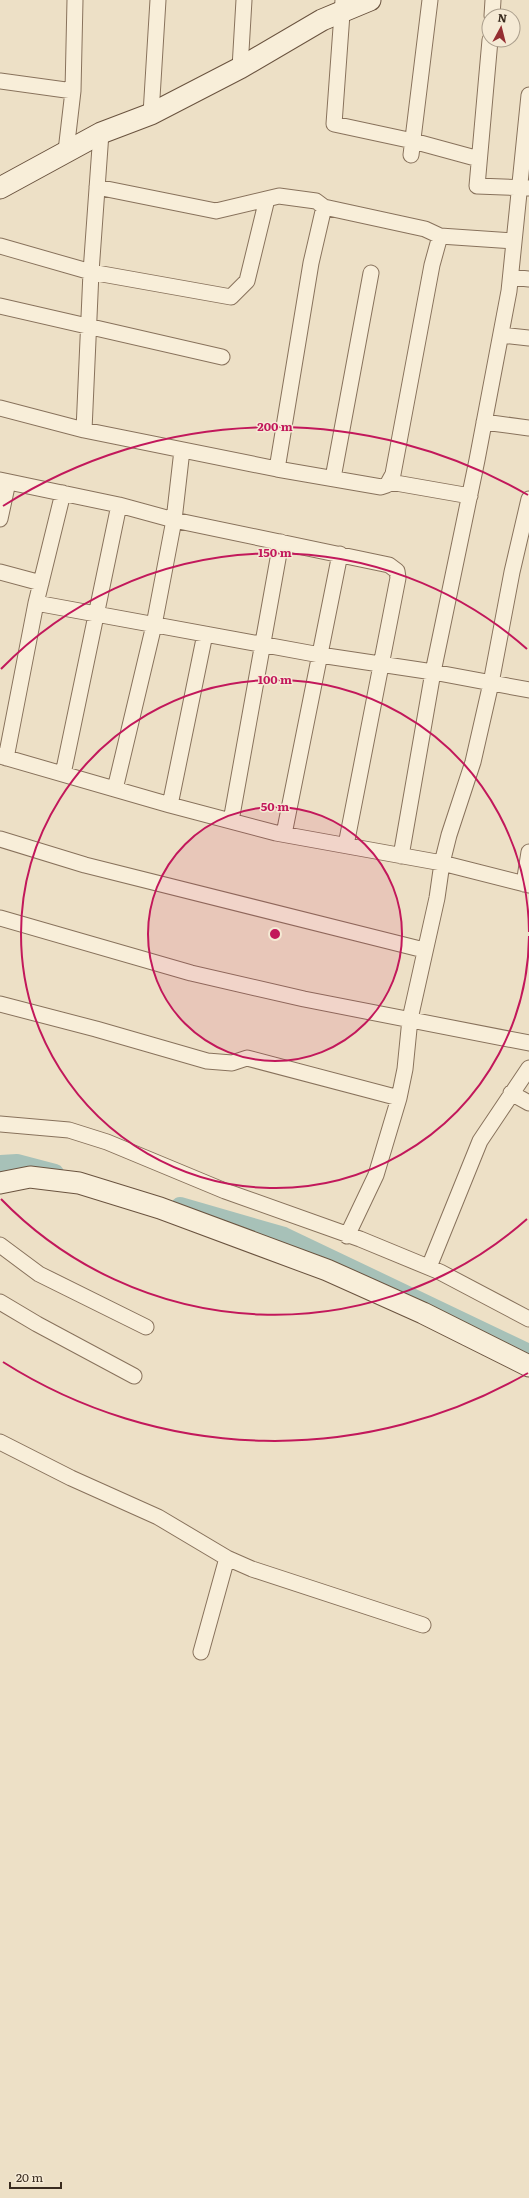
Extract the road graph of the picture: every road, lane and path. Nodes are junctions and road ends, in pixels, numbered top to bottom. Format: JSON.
{"nodes":[{"id":1,"x":75,"y":0,"type":"edge"},
{"id":2,"x":158,"y":0,"type":"edge"},
{"id":3,"x":244,"y":0,"type":"edge"},
{"id":4,"x":370,"y":0,"type":"edge"},
{"id":5,"x":430,"y":0,"type":"edge"},
{"id":6,"x":342,"y":6,"type":"edge"},
{"id":7,"x":489,"y":48,"type":"edge"},
{"id":8,"x":240,"y":68,"type":"junction"},
{"id":9,"x":0,"y":81,"type":"edge"},
{"id":10,"x":73,"y":91,"type":"junction"},
{"id":11,"x":529,"y":95,"type":"edge"},
{"id":12,"x":151,"y":114,"type":"junction"},
{"id":13,"x":100,"y":133,"type":"junction"},
{"id":14,"x":412,"y":148,"type":"junction"},
{"id":15,"x":66,"y":151,"type":"junction"},
{"id":16,"x":479,"y":159,"type":"junction"},
{"id":17,"x":97,"y":187,"type":"junction"},
{"id":18,"x":0,"y":188,"type":"edge"},
{"id":19,"x":525,"y":188,"type":"edge"},
{"id":20,"x":266,"y":198,"type":"junction"},
{"id":21,"x":324,"y":207,"type":"junction"},
{"id":22,"x":440,"y":236,"type":"junction"},
{"id":23,"x":514,"y":241,"type":"junction"},
{"id":24,"x":0,"y":246,"type":"edge"},
{"id":25,"x":91,"y":272,"type":"junction"},
{"id":26,"x":371,"y":272,"type":"dead end"},
{"id":27,"x":511,"y":277,"type":"junction"},
{"id":28,"x":529,"y":278,"type":"edge"},
{"id":29,"x":0,"y":306,"type":"edge"},
{"id":30,"x":89,"y":326,"type":"junction"},
{"id":31,"x":501,"y":336,"type":"junction"},
{"id":32,"x":529,"y":338,"type":"edge"},
{"id":33,"x":222,"y":357,"type":"dead end"},
{"id":34,"x":0,"y":408,"type":"edge"},
{"id":35,"x":484,"y":422,"type":"junction"},
{"id":36,"x":529,"y":428,"type":"edge"},
{"id":37,"x":84,"y":430,"type":"junction"},
{"id":38,"x":182,"y":450,"type":"junction"},
{"id":39,"x":277,"y":470,"type":"junction"},
{"id":40,"x":333,"y":478,"type":"junction"},
{"id":41,"x":4,"y":481,"type":"edge"},
{"id":42,"x":390,"y":482,"type":"junction"},
{"id":43,"x":63,"y":493,"type":"junction"},
{"id":44,"x":470,"y":496,"type":"junction"},
{"id":45,"x":529,"y":499,"type":"edge"},
{"id":46,"x":119,"y":505,"type":"junction"},
{"id":47,"x":0,"y":519,"type":"edge"},
{"id":48,"x":174,"y":520,"type":"junction"},
{"id":49,"x":281,"y":542,"type":"junction"},
{"id":50,"x":340,"y":554,"type":"junction"},
{"id":51,"x":0,"y":572,"type":"edge"},
{"id":52,"x":41,"y":583,"type":"junction"},
{"id":53,"x":36,"y":603,"type":"junction"},
{"id":54,"x":98,"y":614,"type":"junction"},
{"id":55,"x":154,"y":625,"type":"junction"},
{"id":56,"x":205,"y":634,"type":"junction"},
{"id":57,"x":263,"y":645,"type":"junction"},
{"id":58,"x":320,"y":655,"type":"junction"},
{"id":59,"x":382,"y":665,"type":"junction"},
{"id":60,"x":433,"y":672,"type":"junction"},
{"id":61,"x":491,"y":683,"type":"junction"},
{"id":62,"x":529,"y":690,"type":"edge"},
{"id":63,"x":3,"y":757,"type":"edge"},
{"id":64,"x":64,"y":774,"type":"junction"},
{"id":65,"x":115,"y":789,"type":"junction"},
{"id":66,"x":170,"y":805,"type":"junction"},
{"id":67,"x":231,"y":821,"type":"junction"},
{"id":68,"x":284,"y":834,"type":"junction"},
{"id":69,"x":0,"y":839,"type":"edge"},
{"id":70,"x":346,"y":845,"type":"junction"},
{"id":71,"x":529,"y":852,"type":"edge"},
{"id":72,"x":401,"y":856,"type":"junction"},
{"id":73,"x":442,"y":863,"type":"junction"},
{"id":74,"x":526,"y":885,"type":"edge"},
{"id":75,"x":0,"y":918,"type":"edge"},
{"id":76,"x":424,"y":950,"type":"junction"},
{"id":77,"x":0,"y":1004,"type":"edge"},
{"id":78,"x":410,"y":1019,"type":"junction"},
{"id":79,"x":529,"y":1043,"type":"edge"},
{"id":80,"x":529,"y":1068,"type":"edge"},
{"id":81,"x":511,"y":1093,"type":"junction"},
{"id":82,"x":399,"y":1098,"type":"junction"},
{"id":83,"x":529,"y":1103,"type":"edge"},
{"id":84,"x":0,"y":1124,"type":"edge"},
{"id":85,"x":0,"y":1183,"type":"edge"},
{"id":86,"x":347,"y":1236,"type":"junction"},
{"id":87,"x":0,"y":1245,"type":"edge"},
{"id":88,"x":429,"y":1268,"type":"junction"},
{"id":89,"x":0,"y":1302,"type":"edge"},
{"id":90,"x":529,"y":1319,"type":"edge"},
{"id":91,"x":146,"y":1327,"type":"dead end"},
{"id":92,"x":529,"y":1366,"type":"edge"},
{"id":93,"x":134,"y":1376,"type":"dead end"},
{"id":94,"x":2,"y":1448,"type":"edge"},
{"id":95,"x":227,"y":1558,"type":"junction"},
{"id":96,"x":424,"y":1624,"type":"dead end"},
{"id":97,"x":201,"y":1652,"type":"dead end"}],
"edges":[{"from":1,"to":10,"type":"street"},
{"from":2,"to":12,"type":"street"},
{"from":3,"to":8,"type":"street"},
{"from":4,"to":6,"type":"street"},
{"from":5,"to":14,"type":"street"},
{"from":6,"to":8,"type":"street"},
{"from":6,"to":14,"type":"street"},
{"from":7,"to":16,"type":"street"},
{"from":8,"to":12,"type":"street"},
{"from":9,"to":10,"type":"street"},
{"from":10,"to":15,"type":"street"},
{"from":11,"to":19,"type":"street"},
{"from":12,"to":13,"type":"street"},
{"from":13,"to":15,"type":"street"},
{"from":13,"to":17,"type":"street"},
{"from":14,"to":16,"type":"street"},
{"from":15,"to":18,"type":"street"},
{"from":16,"to":19,"type":"street"},
{"from":17,"to":20,"type":"street"},
{"from":17,"to":25,"type":"street"},
{"from":19,"to":23,"type":"street"},
{"from":20,"to":21,"type":"street"},
{"from":20,"to":25,"type":"street"},
{"from":21,"to":22,"type":"street"},
{"from":21,"to":39,"type":"street"},
{"from":22,"to":23,"type":"street"},
{"from":22,"to":42,"type":"street"},
{"from":23,"to":27,"type":"street"},
{"from":24,"to":25,"type":"street"},
{"from":25,"to":30,"type":"street"},
{"from":26,"to":40,"type":"street"},
{"from":27,"to":28,"type":"street"},
{"from":27,"to":31,"type":"street"},
{"from":29,"to":30,"type":"street"},
{"from":30,"to":33,"type":"street"},
{"from":30,"to":37,"type":"street"},
{"from":31,"to":32,"type":"street"},
{"from":31,"to":35,"type":"street"},
{"from":34,"to":37,"type":"street"},
{"from":35,"to":36,"type":"street"},
{"from":35,"to":44,"type":"street"},
{"from":37,"to":38,"type":"street"},
{"from":38,"to":39,"type":"street"},
{"from":38,"to":48,"type":"street"},
{"from":39,"to":40,"type":"street"},
{"from":40,"to":42,"type":"street"},
{"from":41,"to":43,"type":"street"},
{"from":41,"to":47,"type":"street"},
{"from":42,"to":44,"type":"street"},
{"from":43,"to":46,"type":"street"},
{"from":43,"to":52,"type":"street"},
{"from":44,"to":60,"type":"street"},
{"from":45,"to":61,"type":"street"},
{"from":46,"to":48,"type":"street"},
{"from":46,"to":54,"type":"street"},
{"from":48,"to":49,"type":"street"},
{"from":48,"to":55,"type":"street"},
{"from":49,"to":50,"type":"street"},
{"from":49,"to":57,"type":"street"},
{"from":50,"to":58,"type":"street"},
{"from":50,"to":59,"type":"street"},
{"from":51,"to":52,"type":"street"},
{"from":52,"to":53,"type":"street"},
{"from":53,"to":54,"type":"street"},
{"from":53,"to":63,"type":"street"},
{"from":54,"to":55,"type":"street"},
{"from":54,"to":64,"type":"street"},
{"from":55,"to":56,"type":"street"},
{"from":55,"to":65,"type":"street"},
{"from":56,"to":57,"type":"street"},
{"from":56,"to":66,"type":"street"},
{"from":57,"to":58,"type":"street"},
{"from":57,"to":67,"type":"street"},
{"from":58,"to":59,"type":"street"},
{"from":58,"to":68,"type":"street"},
{"from":59,"to":60,"type":"street"},
{"from":59,"to":70,"type":"street"},
{"from":60,"to":61,"type":"street"},
{"from":60,"to":72,"type":"street"},
{"from":61,"to":62,"type":"street"},
{"from":61,"to":73,"type":"street"},
{"from":63,"to":64,"type":"street"},
{"from":64,"to":65,"type":"street"},
{"from":65,"to":66,"type":"street"},
{"from":66,"to":67,"type":"street"},
{"from":67,"to":68,"type":"street"},
{"from":68,"to":70,"type":"street"},
{"from":69,"to":76,"type":"street"},
{"from":70,"to":72,"type":"street"},
{"from":71,"to":74,"type":"street"},
{"from":72,"to":73,"type":"street"},
{"from":73,"to":74,"type":"street"},
{"from":73,"to":76,"type":"street"},
{"from":75,"to":78,"type":"street"},
{"from":76,"to":78,"type":"street"},
{"from":77,"to":82,"type":"street"},
{"from":78,"to":79,"type":"street"},
{"from":78,"to":82,"type":"street"},
{"from":80,"to":81,"type":"street"},
{"from":81,"to":83,"type":"street"},
{"from":81,"to":88,"type":"street"},
{"from":82,"to":86,"type":"street"},
{"from":84,"to":86,"type":"street"},
{"from":85,"to":92,"type":"street"},
{"from":86,"to":88,"type":"street"},
{"from":87,"to":91,"type":"street"},
{"from":88,"to":90,"type":"street"},
{"from":89,"to":93,"type":"street"},
{"from":94,"to":95,"type":"street"},
{"from":95,"to":96,"type":"street"},
{"from":95,"to":97,"type":"street"}]}
